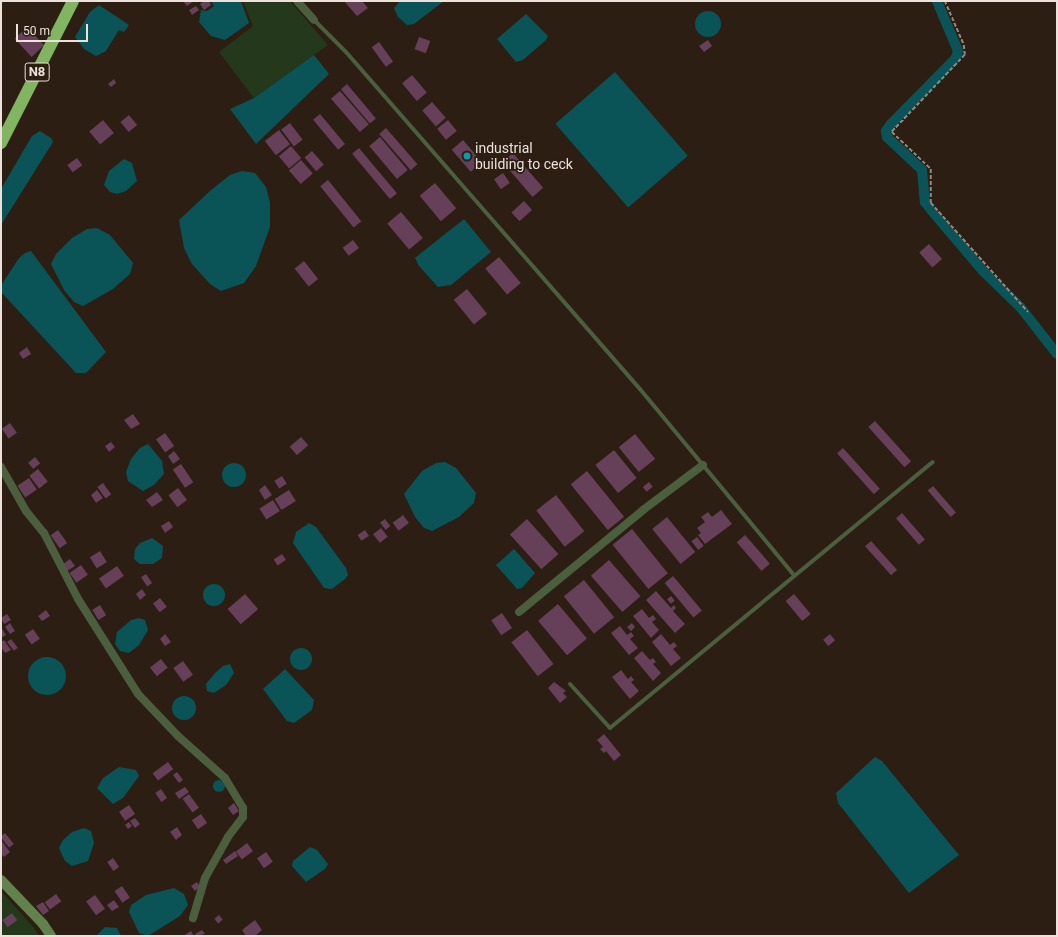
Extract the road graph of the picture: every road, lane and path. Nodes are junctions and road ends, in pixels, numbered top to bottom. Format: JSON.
{"nodes":[{"id":1,"x":73,"y":1,"type":"edge"},
{"id":2,"x":297,"y":1,"type":"edge"},
{"id":3,"x":945,"y":1,"type":"edge"},
{"id":4,"x":314,"y":20,"type":"joint"},
{"id":5,"x":1,"y":142,"type":"edge"},
{"id":6,"x":1028,"y":312,"type":"dead end"},
{"id":7,"x":933,"y":462,"type":"dead end"},
{"id":8,"x":703,"y":465,"type":"junction"},
{"id":9,"x":1,"y":467,"type":"edge"},
{"id":10,"x":794,"y":575,"type":"junction"},
{"id":11,"x":519,"y":612,"type":"dead end"},
{"id":12,"x":570,"y":684,"type":"dead end"},
{"id":13,"x":1,"y":880,"type":"edge"},
{"id":14,"x":193,"y":918,"type":"dead end"},
{"id":15,"x":51,"y":936,"type":"edge"}],
"edges":[{"from":1,"to":5,"type":"highway","number":"N8"},
{"from":2,"to":4,"type":"street"},
{"from":3,"to":6,"type":"path"},
{"from":4,"to":8,"type":"lane"},
{"from":7,"to":10,"type":"lane"},
{"from":8,"to":10,"type":"lane"},
{"from":8,"to":11,"type":"street"},
{"from":9,"to":14,"type":"street"},
{"from":10,"to":12,"type":"lane"},
{"from":13,"to":15,"type":"street"}]}
